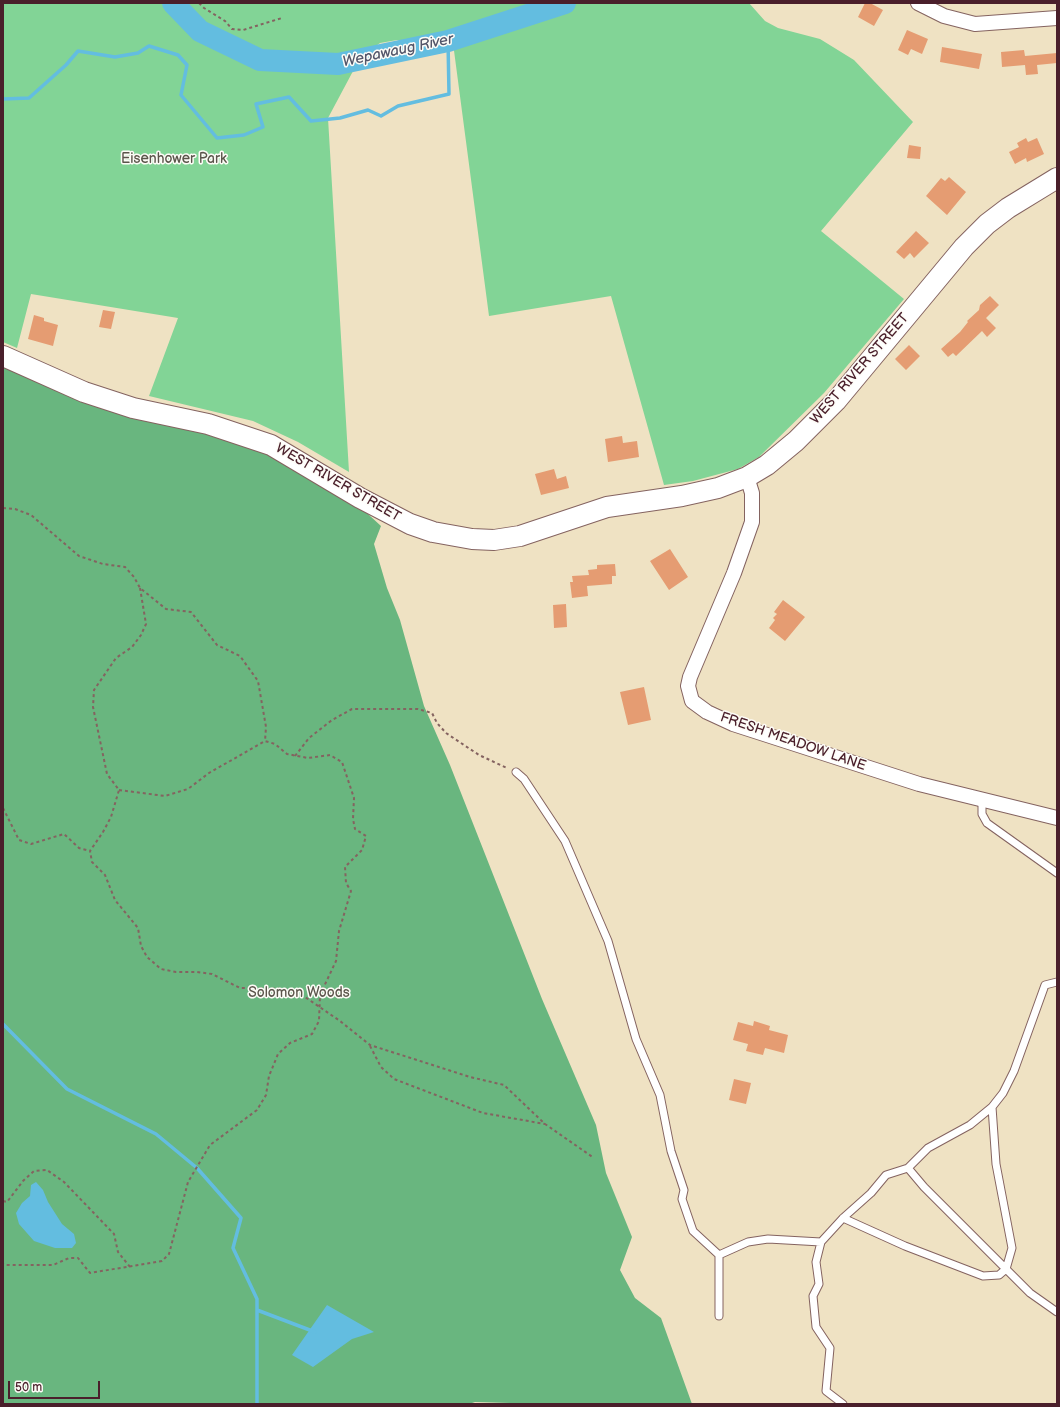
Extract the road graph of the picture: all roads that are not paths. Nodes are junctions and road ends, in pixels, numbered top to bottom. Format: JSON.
{"nodes":[{"id":1,"x":918,"y":3,"type":"edge"},
{"id":2,"x":1057,"y":18,"type":"edge"},
{"id":3,"x":1057,"y":178,"type":"edge"},
{"id":4,"x":3,"y":356,"type":"edge"},
{"id":5,"x":747,"y":477,"type":"junction"},
{"id":6,"x":516,"y":772,"type":"road end"},
{"id":7,"x":982,"y":799,"type":"junction"},
{"id":8,"x":1057,"y":818,"type":"edge"},
{"id":9,"x":1057,"y":873,"type":"edge"},
{"id":10,"x":1057,"y":982,"type":"edge"},
{"id":11,"x":992,"y":1107,"type":"junction"},
{"id":12,"x":908,"y":1168,"type":"junction"},
{"id":13,"x":843,"y":1218,"type":"junction"},
{"id":14,"x":821,"y":1242,"type":"junction"},
{"id":15,"x":719,"y":1255,"type":"junction"},
{"id":16,"x":1006,"y":1269,"type":"junction"},
{"id":17,"x":1057,"y":1312,"type":"edge"},
{"id":18,"x":719,"y":1316,"type":"dead end"},
{"id":19,"x":844,"y":1404,"type":"edge"}],
"edges":[{"from":1,"to":2,"type":"street"},
{"from":3,"to":5,"type":"street","name":"WEST RIVER STREET"},
{"from":4,"to":5,"type":"street","name":"WEST RIVER STREET"},
{"from":5,"to":7,"type":"street","name":"FRESH MEADOW LANE"},
{"from":6,"to":15,"type":"lane"},
{"from":7,"to":8,"type":"street","name":"FRESH MEADOW LANE"},
{"from":7,"to":9,"type":"lane"},
{"from":10,"to":11,"type":"lane"},
{"from":11,"to":12,"type":"lane"},
{"from":11,"to":16,"type":"lane"},
{"from":12,"to":13,"type":"lane"},
{"from":12,"to":16,"type":"lane"},
{"from":13,"to":14,"type":"lane"},
{"from":13,"to":16,"type":"lane"},
{"from":14,"to":15,"type":"lane"},
{"from":14,"to":19,"type":"lane"},
{"from":15,"to":18,"type":"lane"},
{"from":16,"to":17,"type":"lane"}]}
